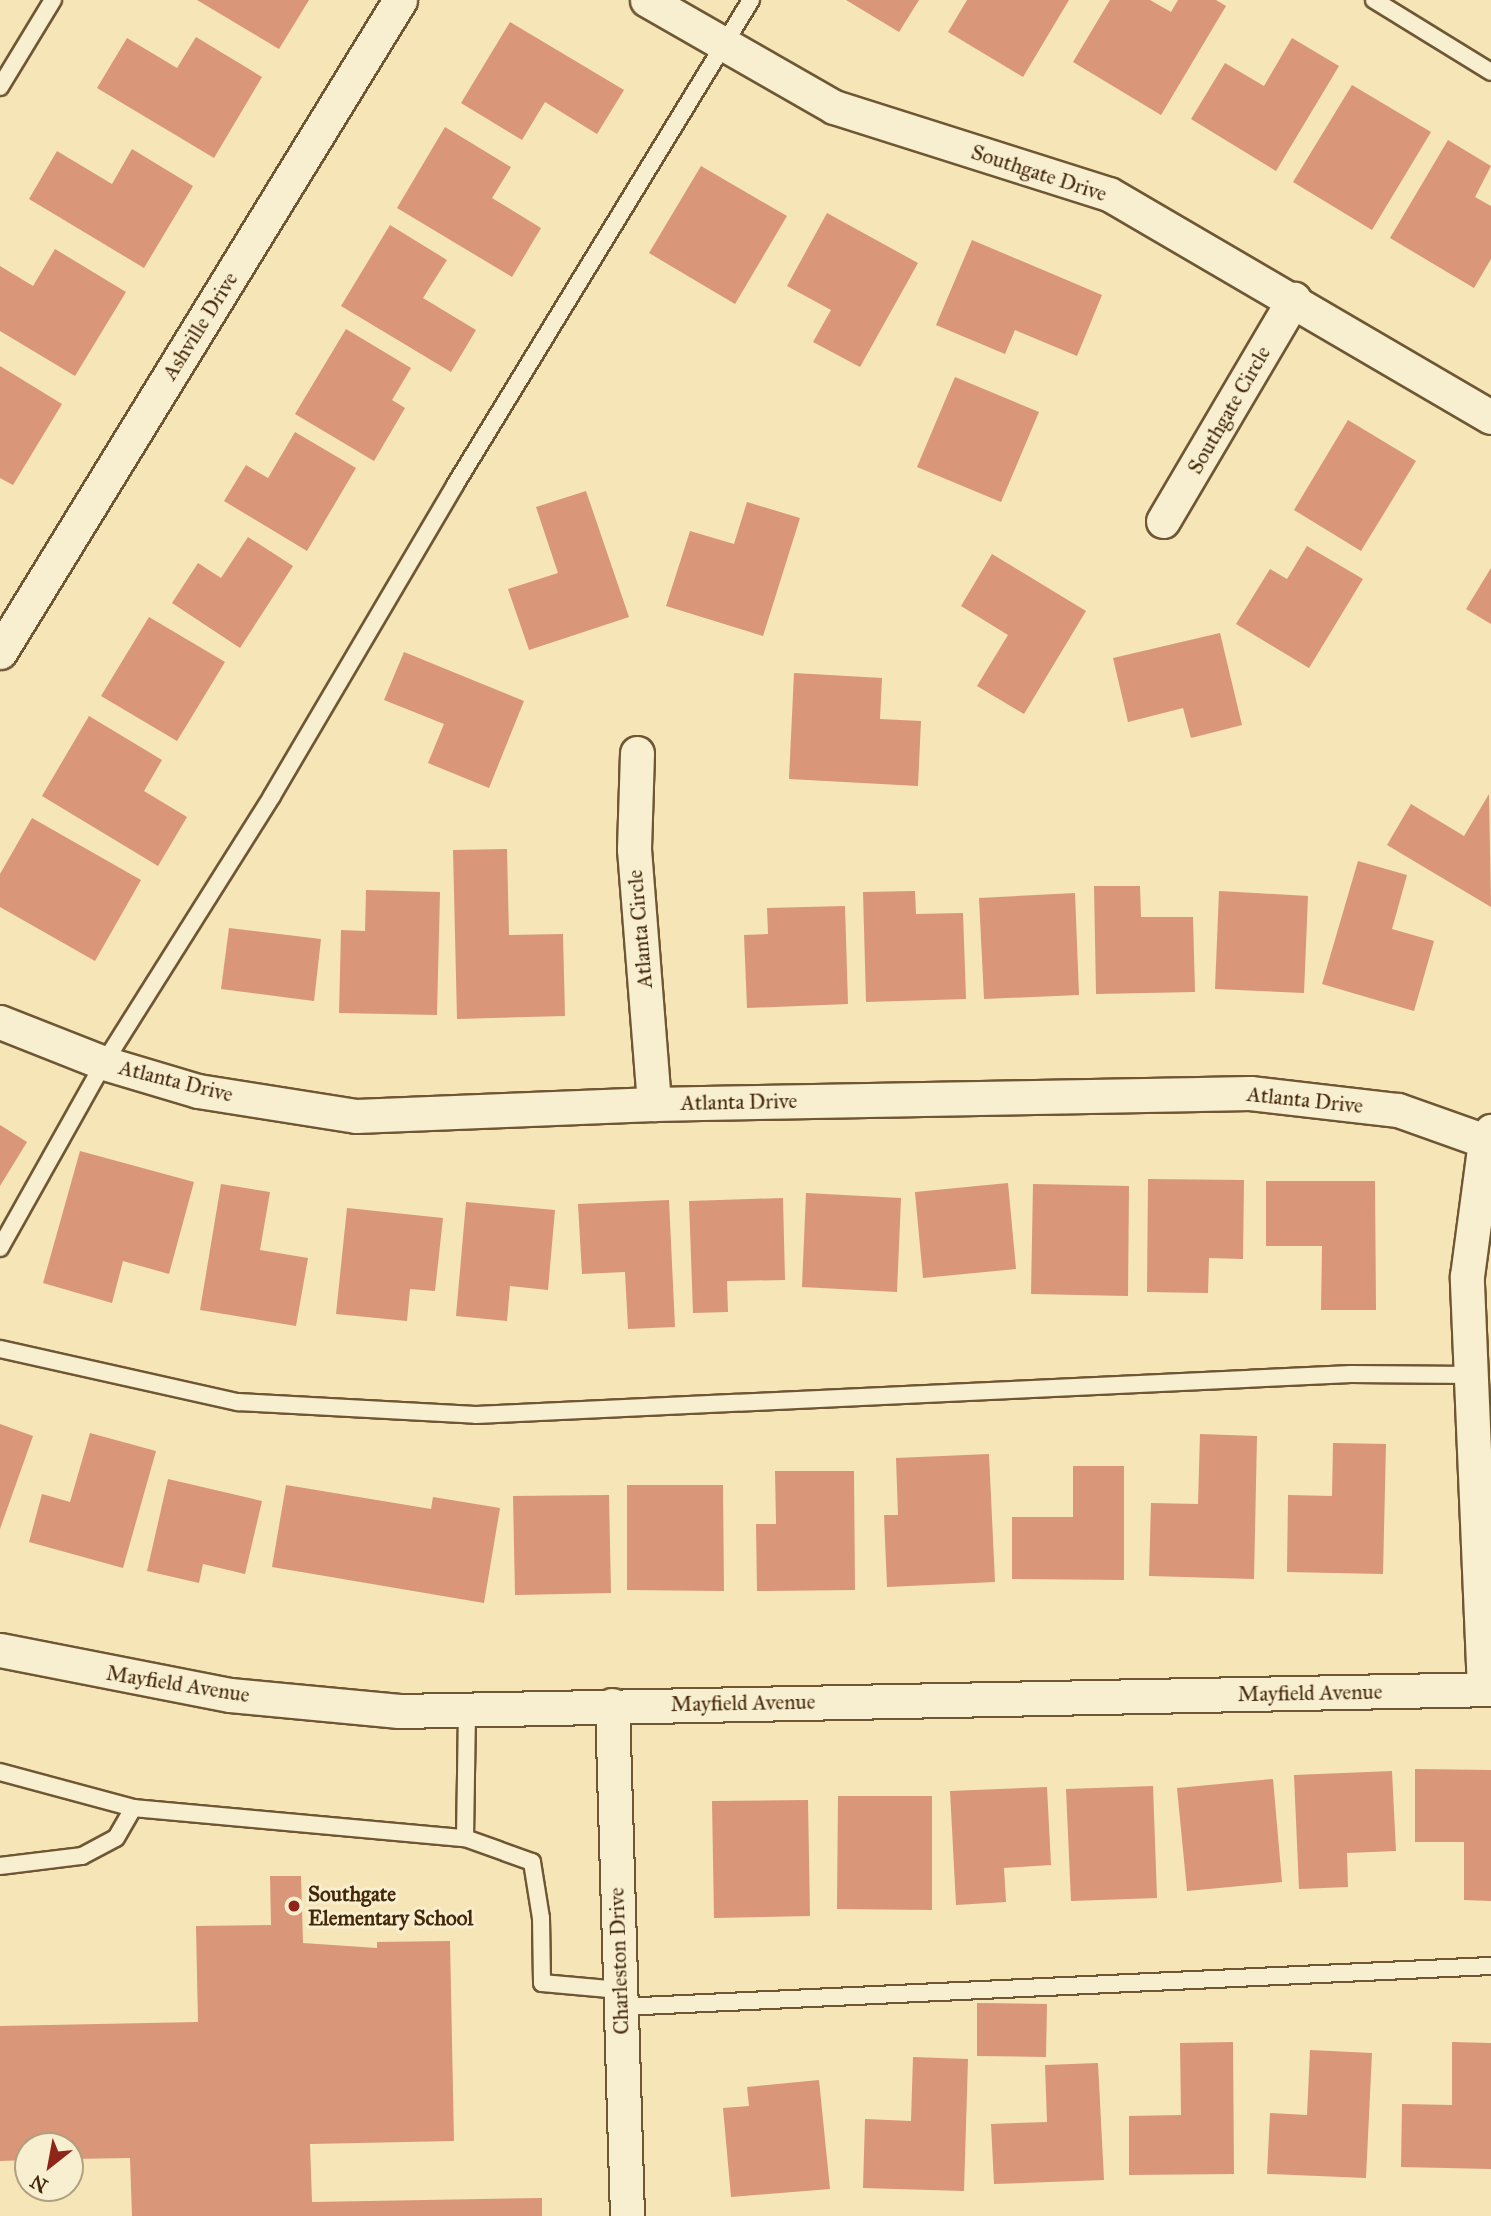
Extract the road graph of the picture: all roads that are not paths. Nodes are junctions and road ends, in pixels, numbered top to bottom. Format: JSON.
{"nodes":[{"id":1,"x":53,"y":0,"type":"edge"},
{"id":2,"x":400,"y":0,"type":"edge"},
{"id":3,"x":648,"y":0,"type":"edge"},
{"id":4,"x":751,"y":0,"type":"edge"},
{"id":5,"x":1374,"y":0,"type":"edge"},
{"id":6,"x":724,"y":45,"type":"junction"},
{"id":7,"x":1491,"y":72,"type":"edge"},
{"id":8,"x":0,"y":87,"type":"edge"},
{"id":9,"x":1294,"y":299,"type":"junction"},
{"id":10,"x":1491,"y":417,"type":"edge"},
{"id":11,"x":1163,"y":521,"type":"dead end"},
{"id":12,"x":0,"y":652,"type":"edge"},
{"id":13,"x":637,"y":753,"type":"dead end"},
{"id":14,"x":0,"y":1023,"type":"edge"},
{"id":15,"x":104,"y":1063,"type":"junction"},
{"id":16,"x":654,"y":1104,"type":"junction"},
{"id":17,"x":1488,"y":1136,"type":"edge"},
{"id":18,"x":0,"y":1248,"type":"edge"},
{"id":19,"x":0,"y":1349,"type":"edge"},
{"id":20,"x":1472,"y":1375,"type":"junction"},
{"id":21,"x":0,"y":1650,"type":"edge"},
{"id":22,"x":1488,"y":1689,"type":"edge"},
{"id":23,"x":612,"y":1706,"type":"junction"},
{"id":24,"x":467,"y":1709,"type":"junction"},
{"id":25,"x":0,"y":1772,"type":"edge"},
{"id":26,"x":133,"y":1808,"type":"junction"},
{"id":27,"x":465,"y":1838,"type":"junction"},
{"id":28,"x":0,"y":1866,"type":"edge"},
{"id":29,"x":1491,"y":1966,"type":"edge"},
{"id":30,"x":620,"y":1998,"type":"junction"},
{"id":31,"x":627,"y":2216,"type":"edge"}],
"edges":[{"from":1,"to":8,"type":"lane"},
{"from":2,"to":12,"type":"street","name":"Ashville Drive"},
{"from":3,"to":6,"type":"street","name":"Southgate Drive"},
{"from":4,"to":6,"type":"lane"},
{"from":5,"to":7,"type":"lane"},
{"from":6,"to":9,"type":"street","name":"Southgate Drive"},
{"from":6,"to":15,"type":"lane"},
{"from":9,"to":10,"type":"street","name":"Southgate Drive"},
{"from":9,"to":11,"type":"street","name":"Southgate Circle"},
{"from":13,"to":16,"type":"street","name":"Atlanta Circle"},
{"from":14,"to":15,"type":"street","name":"Atlanta Drive"},
{"from":15,"to":16,"type":"street","name":"Atlanta Drive"},
{"from":15,"to":18,"type":"lane"},
{"from":16,"to":17,"type":"street","name":"Atlanta Drive"},
{"from":17,"to":20,"type":"street"},
{"from":19,"to":20,"type":"lane"},
{"from":20,"to":22,"type":"street"},
{"from":21,"to":24,"type":"street","name":"Mayfield Avenue"},
{"from":22,"to":23,"type":"street","name":"Mayfield Avenue"},
{"from":23,"to":24,"type":"street","name":"Mayfield Avenue"},
{"from":23,"to":30,"type":"street","name":"Charleston Drive"},
{"from":24,"to":27,"type":"lane"},
{"from":25,"to":26,"type":"lane"},
{"from":26,"to":27,"type":"lane"},
{"from":26,"to":28,"type":"lane"},
{"from":27,"to":30,"type":"lane"},
{"from":29,"to":30,"type":"lane"},
{"from":30,"to":31,"type":"street","name":"Charleston Drive"}]}
